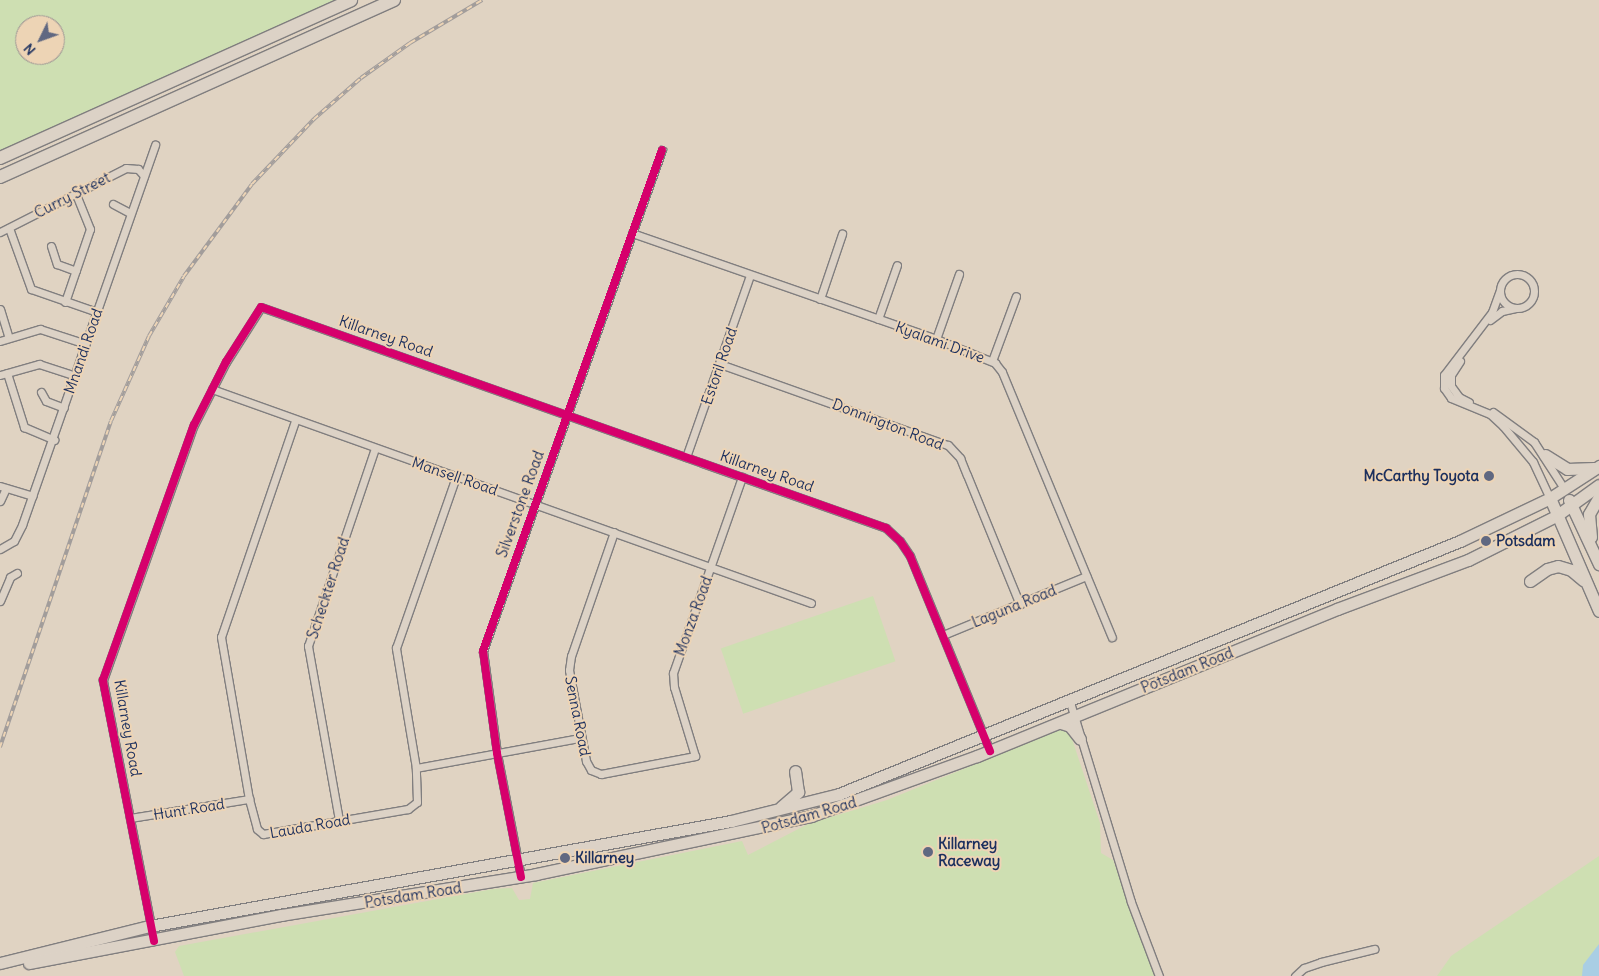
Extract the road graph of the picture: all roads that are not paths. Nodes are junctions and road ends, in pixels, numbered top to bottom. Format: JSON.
{"nodes":[{"id":1,"x":351,"y":0,"type":"edge"},
{"id":2,"x":394,"y":0,"type":"edge"},
{"id":3,"x":155,"y":145,"type":"dead end"},
{"id":4,"x":662,"y":150,"type":"dead end"},
{"id":5,"x":0,"y":158,"type":"edge"},
{"id":6,"x":0,"y":176,"type":"edge"},
{"id":7,"x":144,"y":176,"type":"junction"},
{"id":8,"x":76,"y":194,"type":"junction"},
{"id":9,"x":113,"y":204,"type":"dead end"},
{"id":10,"x":130,"y":213,"type":"junction"},
{"id":11,"x":9,"y":228,"type":"junction"},
{"id":12,"x":0,"y":232,"type":"edge"},
{"id":13,"x":632,"y":233,"type":"junction"},
{"id":14,"x":842,"y":234,"type":"dead end"},
{"id":15,"x":51,"y":246,"type":"dead end"},
{"id":16,"x":896,"y":265,"type":"dead end"},
{"id":17,"x":76,"y":271,"type":"junction"},
{"id":18,"x":959,"y":274,"type":"dead end"},
{"id":19,"x":750,"y":275,"type":"junction"},
{"id":20,"x":1500,"y":290,"type":"junction"},
{"id":21,"x":1016,"y":296,"type":"dead end"},
{"id":22,"x":820,"y":299,"type":"junction"},
{"id":23,"x":65,"y":302,"type":"junction"},
{"id":24,"x":1516,"y":308,"type":"junction"},
{"id":25,"x":0,"y":310,"type":"edge"},
{"id":26,"x":97,"y":312,"type":"junction"},
{"id":27,"x":878,"y":319,"type":"junction"},
{"id":28,"x":9,"y":338,"type":"junction"},
{"id":29,"x":936,"y":339,"type":"junction"},
{"id":30,"x":0,"y":340,"type":"edge"},
{"id":31,"x":86,"y":344,"type":"junction"},
{"id":32,"x":992,"y":361,"type":"junction"},
{"id":33,"x":720,"y":364,"type":"junction"},
{"id":34,"x":4,"y":374,"type":"edge"},
{"id":35,"x":75,"y":376,"type":"junction"},
{"id":36,"x":1448,"y":389,"type":"junction"},
{"id":37,"x":212,"y":390,"type":"junction"},
{"id":38,"x":42,"y":392,"type":"dead end"},
{"id":39,"x":64,"y":408,"type":"junction"},
{"id":40,"x":568,"y":415,"type":"junction"},
{"id":41,"x":295,"y":421,"type":"junction"},
{"id":42,"x":54,"y":440,"type":"junction"},
{"id":43,"x":375,"y":448,"type":"junction"},
{"id":44,"x":1545,"y":455,"type":"junction"},
{"id":45,"x":686,"y":457,"type":"junction"},
{"id":46,"x":1598,"y":467,"type":"edge"},
{"id":47,"x":456,"y":477,"type":"junction"},
{"id":48,"x":742,"y":477,"type":"junction"},
{"id":49,"x":1599,"y":485,"type":"edge"},
{"id":50,"x":3,"y":487,"type":"edge"},
{"id":51,"x":1565,"y":490,"type":"junction"},
{"id":52,"x":32,"y":496,"type":"junction"},
{"id":53,"x":1599,"y":497,"type":"edge"},
{"id":54,"x":1550,"y":498,"type":"junction"},
{"id":55,"x":0,"y":501,"type":"edge"},
{"id":56,"x":534,"y":503,"type":"junction"},
{"id":57,"x":1572,"y":506,"type":"junction"},
{"id":58,"x":1556,"y":516,"type":"junction"},
{"id":59,"x":614,"y":532,"type":"junction"},
{"id":60,"x":0,"y":549,"type":"edge"},
{"id":61,"x":1423,"y":557,"type":"junction"},
{"id":62,"x":1598,"y":562,"type":"edge"},
{"id":63,"x":711,"y":566,"type":"junction"},
{"id":64,"x":17,"y":573,"type":"dead end"},
{"id":65,"x":1433,"y":574,"type":"junction"},
{"id":66,"x":1086,"y":576,"type":"junction"},
{"id":67,"x":1530,"y":581,"type":"dead end"},
{"id":68,"x":1586,"y":583,"type":"junction"},
{"id":69,"x":0,"y":601,"type":"edge"},
{"id":70,"x":811,"y":603,"type":"dead end"},
{"id":71,"x":1020,"y":604,"type":"junction"},
{"id":72,"x":1599,"y":612,"type":"edge"},
{"id":73,"x":942,"y":635,"type":"junction"},
{"id":74,"x":1112,"y":637,"type":"dead end"},
{"id":75,"x":1069,"y":699,"type":"junction"},
{"id":76,"x":1074,"y":717,"type":"junction"},
{"id":77,"x":1061,"y":723,"type":"junction"},
{"id":78,"x":983,"y":734,"type":"junction"},
{"id":79,"x":579,"y":738,"type":"junction"},
{"id":80,"x":1080,"y":739,"type":"junction"},
{"id":81,"x":990,"y":751,"type":"junction"},
{"id":82,"x":497,"y":753,"type":"junction"},
{"id":83,"x":696,"y":756,"type":"joint"},
{"id":84,"x":416,"y":768,"type":"junction"},
{"id":85,"x":795,"y":770,"type":"dead end"},
{"id":86,"x":249,"y":799,"type":"junction"},
{"id":87,"x":759,"y":815,"type":"junction"},
{"id":88,"x":130,"y":818,"type":"junction"},
{"id":89,"x":339,"y":820,"type":"junction"},
{"id":90,"x":518,"y":858,"type":"junction"},
{"id":91,"x":521,"y":877,"type":"junction"},
{"id":92,"x":150,"y":926,"type":"junction"},
{"id":93,"x":154,"y":941,"type":"junction"},
{"id":94,"x":1374,"y":949,"type":"dead end"},
{"id":95,"x":0,"y":963,"type":"edge"},
{"id":96,"x":0,"y":968,"type":"edge"},
{"id":97,"x":1159,"y":976,"type":"edge"},
{"id":98,"x":1296,"y":976,"type":"edge"}],
"edges":[{"from":1,"to":5,"type":"highway"},
{"from":2,"to":6,"type":"highway"},
{"from":3,"to":7,"type":"street","name":"Mnandi Road"},
{"from":4,"to":13,"type":"street","name":"Silverstone Road"},
{"from":7,"to":8,"type":"street","name":"Curry Street"},
{"from":7,"to":10,"type":"street","name":"Mnandi Road"},
{"from":8,"to":11,"type":"street","name":"Curry Street"},
{"from":8,"to":17,"type":"street"},
{"from":9,"to":10,"type":"street"},
{"from":10,"to":26,"type":"street","name":"Mnandi Road"},
{"from":11,"to":12,"type":"street","name":"Curry Street"},
{"from":11,"to":23,"type":"street"},
{"from":13,"to":19,"type":"street","name":"Kyalami Drive"},
{"from":13,"to":40,"type":"street","name":"Silverstone Road"},
{"from":14,"to":22,"type":"street"},
{"from":15,"to":17,"type":"street"},
{"from":16,"to":27,"type":"street"},
{"from":17,"to":23,"type":"street"},
{"from":18,"to":29,"type":"street"},
{"from":19,"to":22,"type":"street","name":"Kyalami Drive"},
{"from":19,"to":33,"type":"street","name":"Estoril Road"},
{"from":20,"to":24,"type":"street"},
{"from":20,"to":24,"type":"street"},
{"from":20,"to":36,"type":"street"},
{"from":21,"to":32,"type":"street"},
{"from":22,"to":27,"type":"street","name":"Kyalami Drive"},
{"from":23,"to":26,"type":"street"},
{"from":24,"to":36,"type":"street"},
{"from":25,"to":28,"type":"street"},
{"from":26,"to":31,"type":"street","name":"Mnandi Road"},
{"from":27,"to":29,"type":"street","name":"Kyalami Drive"},
{"from":28,"to":30,"type":"street"},
{"from":28,"to":31,"type":"street"},
{"from":29,"to":32,"type":"street","name":"Kyalami Drive"},
{"from":31,"to":35,"type":"street","name":"Mnandi Road"},
{"from":32,"to":66,"type":"street","name":"Kyalami Drive"},
{"from":33,"to":45,"type":"street","name":"Estoril Road"},
{"from":33,"to":71,"type":"street","name":"Donnington Road"},
{"from":34,"to":35,"type":"street"},
{"from":34,"to":42,"type":"street"},
{"from":35,"to":39,"type":"street","name":"Mnandi Road"},
{"from":36,"to":44,"type":"street"},
{"from":36,"to":54,"type":"street"},
{"from":37,"to":40,"type":"street","name":"Killarney Road"},
{"from":37,"to":41,"type":"street","name":"Mansell Road"},
{"from":37,"to":88,"type":"street","name":"Killarney Road"},
{"from":38,"to":39,"type":"street"},
{"from":39,"to":42,"type":"street","name":"Mnandi Road"},
{"from":40,"to":45,"type":"street","name":"Killarney Road"},
{"from":40,"to":56,"type":"street","name":"Silverstone Road"},
{"from":41,"to":43,"type":"street","name":"Mansell Road"},
{"from":41,"to":86,"type":"street","name":"Lauda Road"},
{"from":42,"to":52,"type":"street","name":"Mnandi Road"},
{"from":43,"to":47,"type":"street","name":"Mansell Road"},
{"from":43,"to":89,"type":"street","name":"Scheckter Road"},
{"from":44,"to":46,"type":"main road"},
{"from":44,"to":51,"type":"street"},
{"from":45,"to":48,"type":"street","name":"Killarney Road"},
{"from":46,"to":51,"type":"main road","name":"Potsdam Road"},
{"from":47,"to":56,"type":"street","name":"Mansell Road"},
{"from":47,"to":84,"type":"street","name":"Lauda Road"},
{"from":48,"to":63,"type":"street","name":"Monza Road"},
{"from":48,"to":73,"type":"street","name":"Killarney Road"},
{"from":49,"to":57,"type":"main road","name":"Potsdam Road"},
{"from":50,"to":52,"type":"street"},
{"from":50,"to":55,"type":"street"},
{"from":51,"to":54,"type":"main road","name":"Potsdam Road"},
{"from":51,"to":57,"type":"main road"},
{"from":52,"to":60,"type":"street","name":"Mnandi Road"},
{"from":53,"to":62,"type":"main road"},
{"from":54,"to":58,"type":"main road"},
{"from":54,"to":61,"type":"main road","name":"Potsdam Road"},
{"from":56,"to":59,"type":"street","name":"Mansell Road"},
{"from":56,"to":82,"type":"street","name":"Silverstone Road"},
{"from":57,"to":58,"type":"main road","name":"Potsdam Road"},
{"from":57,"to":62,"type":"main road"},
{"from":58,"to":65,"type":"main road","name":"Potsdam Road"},
{"from":58,"to":68,"type":"main road"},
{"from":59,"to":63,"type":"street","name":"Mansell Road"},
{"from":59,"to":79,"type":"street","name":"Senna Road"},
{"from":61,"to":65,"type":"main road"},
{"from":61,"to":75,"type":"main road","name":"Potsdam Road"},
{"from":63,"to":70,"type":"street","name":"Mansell Road"},
{"from":63,"to":83,"type":"street","name":"Monza Road"},
{"from":64,"to":69,"type":"street"},
{"from":65,"to":76,"type":"main road","name":"Potsdam Road"},
{"from":66,"to":71,"type":"street","name":"Laguna Road"},
{"from":66,"to":74,"type":"street","name":"Kyalami Drive"},
{"from":67,"to":68,"type":"main road"},
{"from":68,"to":72,"type":"main road"},
{"from":71,"to":73,"type":"street","name":"Laguna Road"},
{"from":73,"to":78,"type":"street","name":"Killarney Road"},
{"from":75,"to":76,"type":"street"},
{"from":75,"to":78,"type":"main road","name":"Potsdam Road"},
{"from":76,"to":77,"type":"main road","name":"Potsdam Road"},
{"from":76,"to":80,"type":"street"},
{"from":77,"to":80,"type":"main road"},
{"from":77,"to":81,"type":"main road","name":"Potsdam Road"},
{"from":78,"to":81,"type":"street","name":"Killarney Road"},
{"from":78,"to":87,"type":"main road","name":"Potsdam Road"},
{"from":79,"to":82,"type":"street"},
{"from":79,"to":83,"type":"street","name":"Senna Road"},
{"from":80,"to":97,"type":"street"},
{"from":81,"to":91,"type":"main road","name":"Potsdam Road"},
{"from":82,"to":84,"type":"street"},
{"from":82,"to":90,"type":"street","name":"Silverstone Road"},
{"from":84,"to":89,"type":"street","name":"Lauda Road"},
{"from":85,"to":87,"type":"main road"},
{"from":86,"to":88,"type":"street","name":"Hunt Road"},
{"from":86,"to":89,"type":"street","name":"Lauda Road"},
{"from":87,"to":90,"type":"main road","name":"Potsdam Road"},
{"from":88,"to":92,"type":"street","name":"Killarney Road"},
{"from":90,"to":91,"type":"street","name":"Silverstone Road"},
{"from":90,"to":92,"type":"main road","name":"Potsdam Road"},
{"from":91,"to":93,"type":"main road","name":"Potsdam Road"},
{"from":92,"to":93,"type":"street","name":"Killarney Road"},
{"from":92,"to":95,"type":"main road","name":"Potsdam Road"},
{"from":93,"to":96,"type":"main road","name":"Potsdam Road"},
{"from":94,"to":98,"type":"street"}]}
